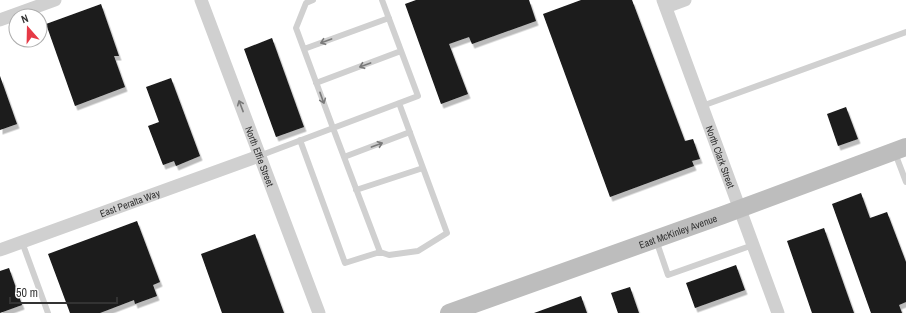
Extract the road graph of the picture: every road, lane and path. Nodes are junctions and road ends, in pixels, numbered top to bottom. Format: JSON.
{"nodes":[{"id":1,"x":55,"y":0,"type":"edge"},
{"id":2,"x":201,"y":0,"type":"edge"},
{"id":3,"x":313,"y":0,"type":"edge"},
{"id":4,"x":382,"y":0,"type":"edge"},
{"id":5,"x":685,"y":0,"type":"edge"},
{"id":6,"x":664,"y":4,"type":"edge"},
{"id":7,"x":389,"y":18,"type":"junction"},
{"id":8,"x":0,"y":20,"type":"edge"},
{"id":9,"x":906,"y":32,"type":"edge"},
{"id":10,"x":304,"y":49,"type":"junction"},
{"id":11,"x":401,"y":52,"type":"junction"},
{"id":12,"x":316,"y":83,"type":"junction"},
{"id":13,"x":399,"y":103,"type":"junction"},
{"id":14,"x":702,"y":106,"type":"junction"},
{"id":15,"x":332,"y":128,"type":"junction"},
{"id":16,"x":410,"y":132,"type":"junction"},
{"id":17,"x":300,"y":140,"type":"junction"},
{"id":18,"x":900,"y":149,"type":"edge"},
{"id":19,"x":259,"y":156,"type":"junction"},
{"id":20,"x":344,"y":157,"type":"junction"},
{"id":21,"x":423,"y":168,"type":"junction"},
{"id":22,"x":906,"y":182,"type":"edge"},
{"id":23,"x":356,"y":190,"type":"junction"},
{"id":24,"x":739,"y":209,"type":"junction"},
{"id":25,"x":656,"y":238,"type":"junction"},
{"id":26,"x":22,"y":242,"type":"junction"},
{"id":27,"x":753,"y":245,"type":"junction"},
{"id":28,"x":0,"y":250,"type":"edge"},
{"id":29,"x":380,"y":252,"type":"junction"},
{"id":30,"x":48,"y":313,"type":"edge"},
{"id":31,"x":319,"y":313,"type":"edge"},
{"id":32,"x":449,"y":313,"type":"edge"},
{"id":33,"x":778,"y":313,"type":"edge"}],
"edges":[{"from":1,"to":8,"type":"street"},
{"from":19,"to":2,"type":"street","name":"North Effie Street","one_way":true},
{"from":3,"to":10,"type":"lane"},
{"from":4,"to":7,"type":"lane"},
{"from":5,"to":6,"type":"street"},
{"from":6,"to":14,"type":"street","name":"North Clark Street"},
{"from":7,"to":10,"type":"lane","one_way":true},
{"from":7,"to":11,"type":"lane"},
{"from":9,"to":14,"type":"lane"},
{"from":10,"to":12,"type":"lane"},
{"from":11,"to":12,"type":"lane","one_way":true},
{"from":11,"to":13,"type":"lane"},
{"from":12,"to":15,"type":"lane","one_way":true},
{"from":13,"to":15,"type":"lane"},
{"from":13,"to":16,"type":"lane"},
{"from":14,"to":24,"type":"street","name":"North Clark Street"},
{"from":15,"to":17,"type":"lane"},
{"from":15,"to":20,"type":"lane"},
{"from":20,"to":16,"type":"lane","one_way":true},
{"from":16,"to":21,"type":"lane"},
{"from":17,"to":19,"type":"lane"},
{"from":17,"to":29,"type":"lane"},
{"from":18,"to":22,"type":"lane"},
{"from":18,"to":24,"type":"main road","name":"East McKinley Avenue"},
{"from":19,"to":26,"type":"street","name":"East Peralta Way"},
{"from":19,"to":31,"type":"street","name":"North Effie Street"},
{"from":20,"to":23,"type":"lane"},
{"from":21,"to":23,"type":"lane"},
{"from":21,"to":29,"type":"lane"},
{"from":23,"to":29,"type":"lane"},
{"from":24,"to":25,"type":"main road","name":"East McKinley Avenue"},
{"from":24,"to":27,"type":"street","name":"North Clark Street"},
{"from":25,"to":27,"type":"lane"},
{"from":25,"to":32,"type":"main road","name":"East McKinley Avenue"},
{"from":26,"to":28,"type":"street","name":"East Peralta Way"},
{"from":26,"to":30,"type":"lane"},
{"from":27,"to":33,"type":"street","name":"North Clark Street"}]}
